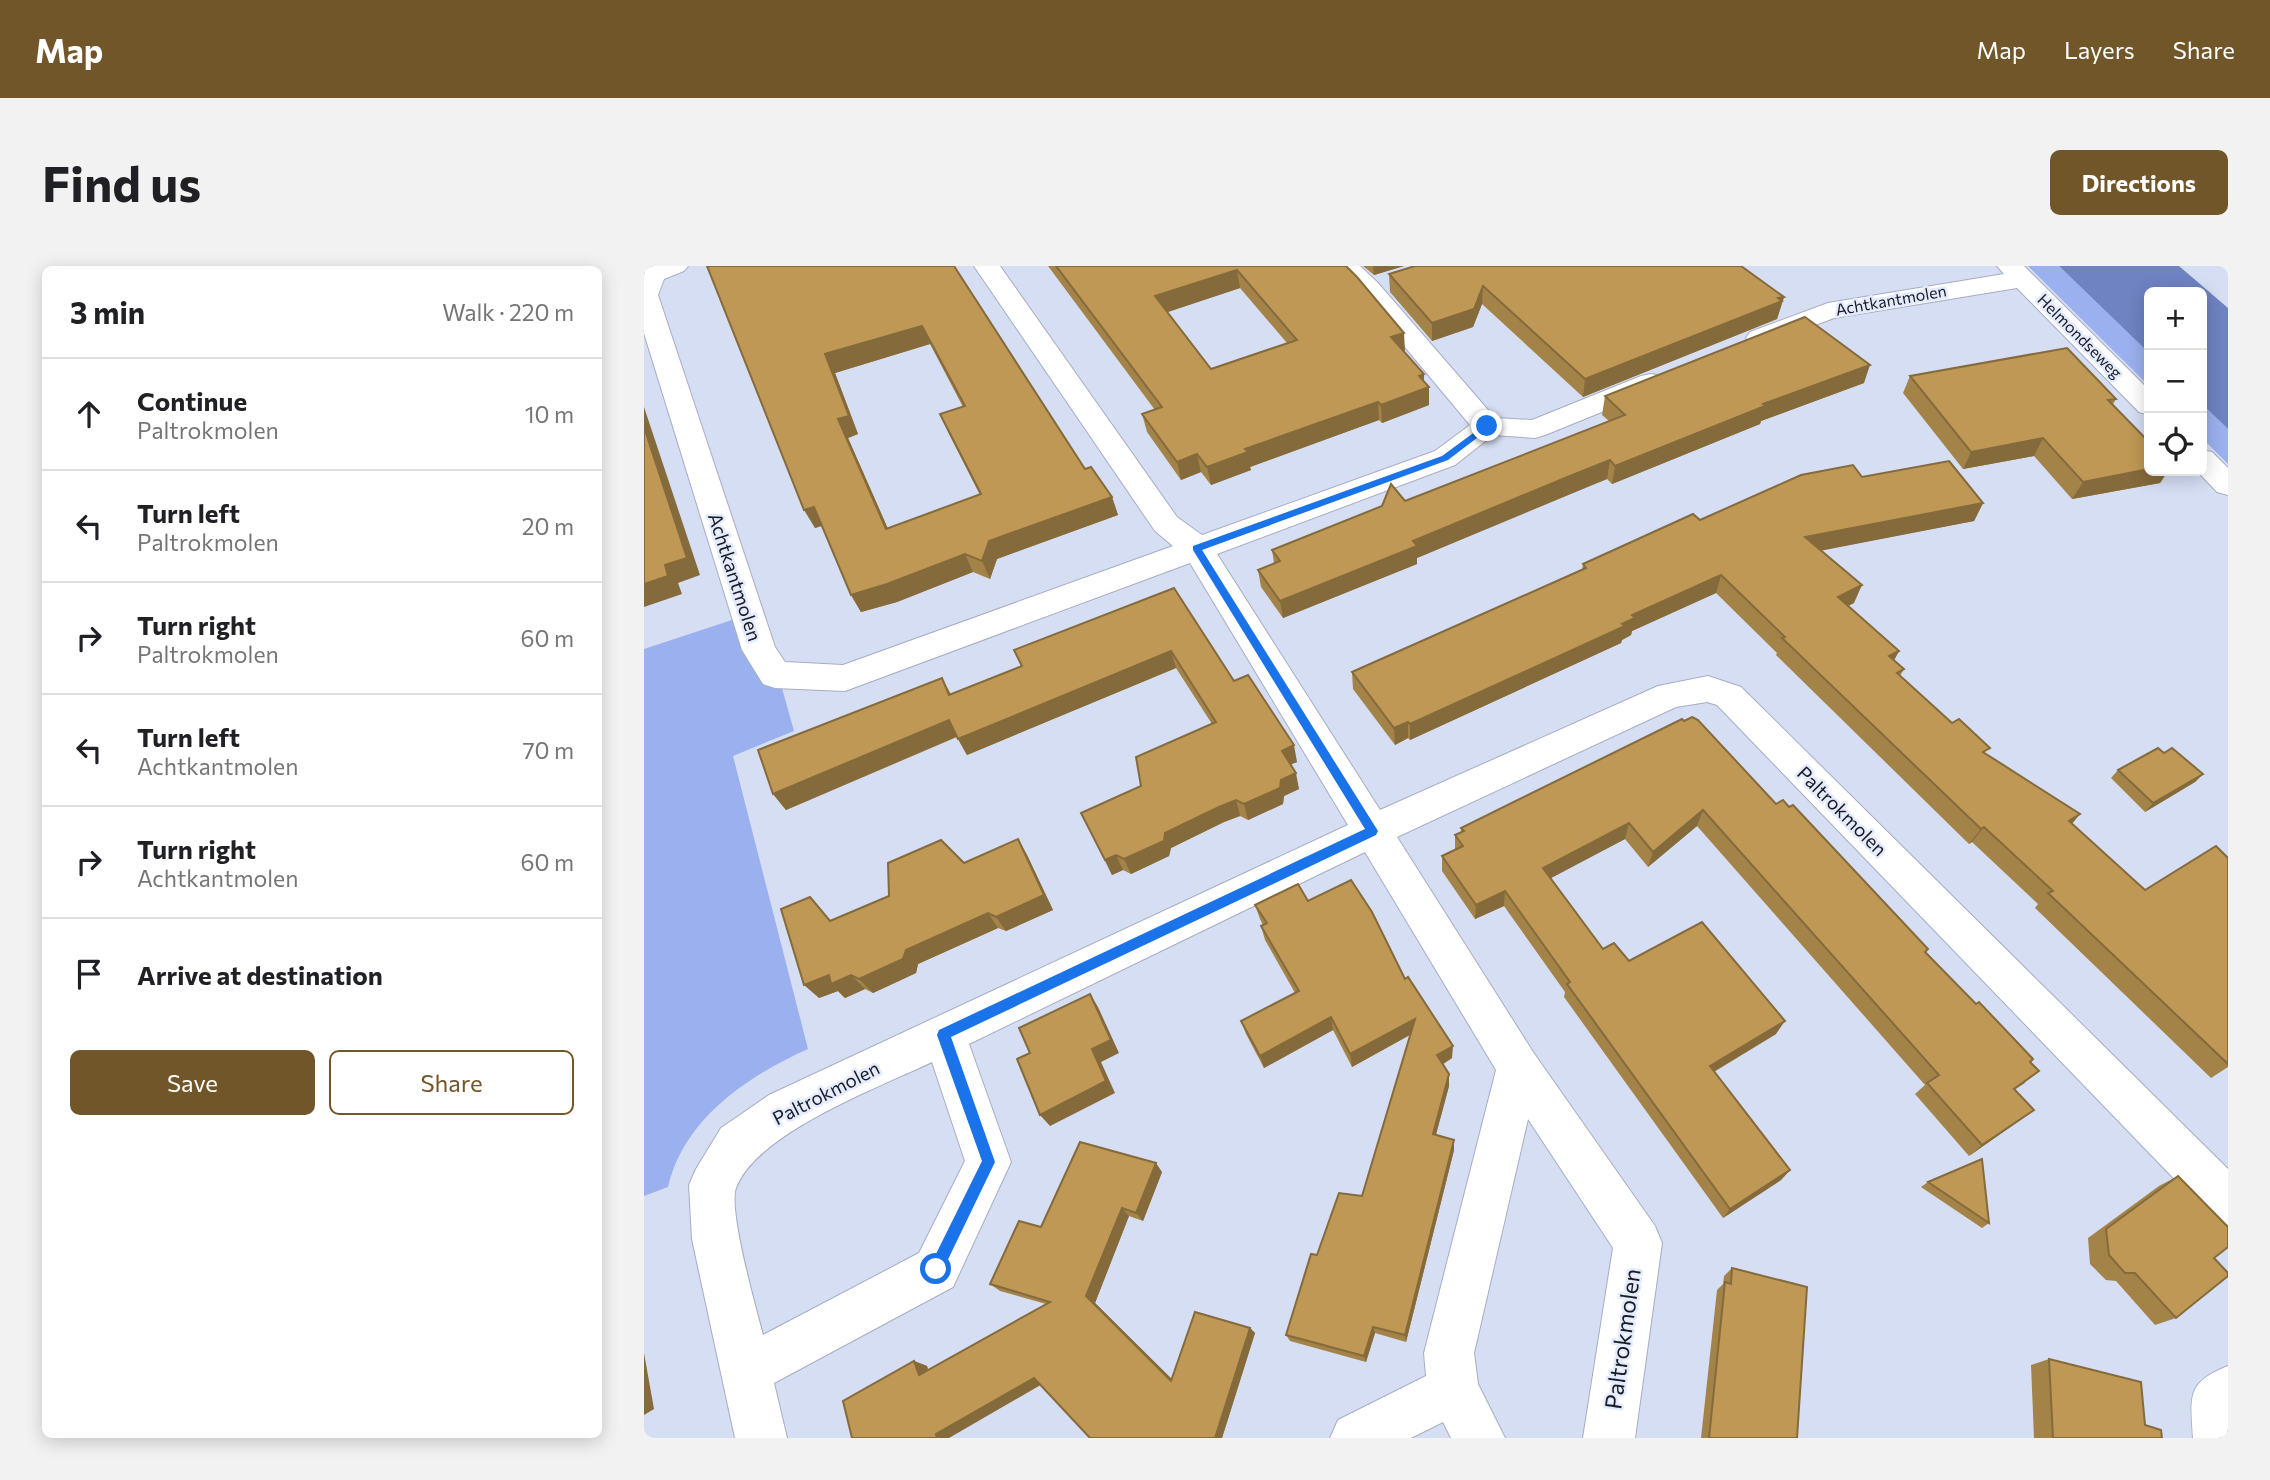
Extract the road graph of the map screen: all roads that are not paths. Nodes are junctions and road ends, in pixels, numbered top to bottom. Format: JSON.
{"nodes":[{"id":1,"x":675,"y":266,"type":"edge"},
{"id":2,"x":987,"y":266,"type":"edge"},
{"id":3,"x":1346,"y":266,"type":"edge"},
{"id":4,"x":2017,"y":272,"type":"edge"},
{"id":5,"x":1734,"y":348,"type":"edge"},
{"id":6,"x":1672,"y":373,"type":"edge"},
{"id":7,"x":2144,"y":401,"type":"edge"},
{"id":8,"x":1487,"y":426,"type":"junction"},
{"id":9,"x":2207,"y":464,"type":"edge"},
{"id":10,"x":2228,"y":485,"type":"edge"},
{"id":11,"x":1197,"y":548,"type":"junction"},
{"id":12,"x":1372,"y":831,"type":"junction"},
{"id":13,"x":944,"y":1035,"type":"junction"},
{"id":14,"x":1518,"y":1067,"type":"junction"},
{"id":15,"x":2228,"y":1202,"type":"edge"},
{"id":16,"x":746,"y":1371,"type":"junction"},
{"id":17,"x":1453,"y":1390,"type":"junction"},
{"id":18,"x":2228,"y":1391,"type":"edge"},
{"id":19,"x":761,"y":1438,"type":"edge"},
{"id":20,"x":1356,"y":1438,"type":"edge"},
{"id":21,"x":1479,"y":1438,"type":"edge"},
{"id":22,"x":1609,"y":1438,"type":"edge"},
{"id":23,"x":2219,"y":1438,"type":"edge"}],
"edges":[{"from":1,"to":11,"type":"street","name":"Achtkantmolen"},
{"from":2,"to":11,"type":"street"},
{"from":3,"to":8,"type":"street"},
{"from":4,"to":5,"type":"street","name":"Achtkantmolen"},
{"from":4,"to":7,"type":"street","name":"Helmondseweg"},
{"from":6,"to":8,"type":"street"},
{"from":8,"to":11,"type":"street","name":"Achtkantmolen"},
{"from":9,"to":10,"type":"street"},
{"from":11,"to":12,"type":"street"},
{"from":12,"to":13,"type":"street","name":"Paltrokmolen"},
{"from":12,"to":14,"type":"street","name":"Paltrokmolen"},
{"from":12,"to":15,"type":"street","name":"Paltrokmolen"},
{"from":13,"to":16,"type":"street"},
{"from":13,"to":16,"type":"street","name":"Paltrokmolen"},
{"from":14,"to":17,"type":"street"},
{"from":14,"to":22,"type":"street","name":"Paltrokmolen"},
{"from":16,"to":19,"type":"street","name":"Paltrokmolen"},
{"from":17,"to":20,"type":"street"},
{"from":17,"to":21,"type":"street"},
{"from":18,"to":23,"type":"street"}]}
